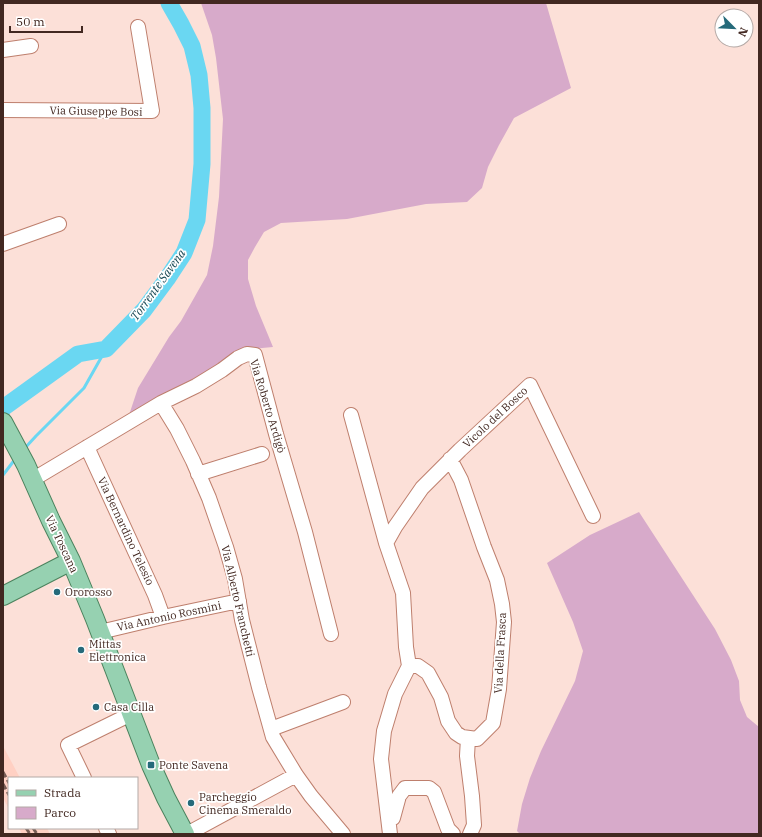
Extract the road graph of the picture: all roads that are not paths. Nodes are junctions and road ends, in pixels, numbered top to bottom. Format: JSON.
{"nodes":[{"id":1,"x":138,"y":27,"type":"dead end"},
{"id":2,"x":31,"y":46,"type":"dead end"},
{"id":3,"x":3,"y":50,"type":"edge"},
{"id":4,"x":3,"y":110,"type":"edge"},
{"id":5,"x":58,"y":224,"type":"dead end"},
{"id":6,"x":3,"y":244,"type":"edge"},
{"id":7,"x":161,"y":403,"type":"junction"},
{"id":8,"x":352,"y":415,"type":"dead end"},
{"id":9,"x":3,"y":422,"type":"edge"},
{"id":10,"x":87,"y":447,"type":"junction"},
{"id":11,"x":262,"y":454,"type":"dead end"},
{"id":12,"x":450,"y":459,"type":"junction"},
{"id":13,"x":29,"y":472,"type":"junction"},
{"id":14,"x":198,"y":474,"type":"junction"},
{"id":15,"x":593,"y":516,"type":"dead end"},
{"id":16,"x":386,"y":544,"type":"junction"},
{"id":17,"x":71,"y":561,"type":"junction"},
{"id":18,"x":3,"y":596,"type":"edge"},
{"id":19,"x":239,"y":601,"type":"junction"},
{"id":20,"x":163,"y":617,"type":"junction"},
{"id":21,"x":100,"y":632,"type":"junction"},
{"id":22,"x":331,"y":634,"type":"dead end"},
{"id":23,"x":409,"y":666,"type":"junction"},
{"id":24,"x":343,"y":702,"type":"dead end"},
{"id":25,"x":131,"y":714,"type":"junction"},
{"id":26,"x":271,"y":730,"type":"junction"},
{"id":27,"x":468,"y":738,"type":"junction"},
{"id":28,"x":296,"y":775,"type":"junction"},
{"id":29,"x":84,"y":777,"type":"edge"},
{"id":30,"x":389,"y":819,"type":"junction"},
{"id":31,"x":186,"y":834,"type":"edge"},
{"id":32,"x":343,"y":834,"type":"edge"},
{"id":33,"x":390,"y":834,"type":"edge"},
{"id":34,"x":453,"y":834,"type":"edge"},
{"id":35,"x":470,"y":834,"type":"edge"}],
"edges":[{"from":1,"to":4,"type":"street","name":"Via Giuseppe Bosi"},
{"from":2,"to":3,"type":"street"},
{"from":5,"to":6,"type":"street"},
{"from":7,"to":10,"type":"street","name":"Via Roberto Ardigò"},
{"from":7,"to":14,"type":"street","name":"Via Alberto Franchetti"},
{"from":7,"to":22,"type":"street","name":"Via Roberto Ardigò"},
{"from":8,"to":16,"type":"street"},
{"from":9,"to":13,"type":"main road","name":"Via Toscana"},
{"from":10,"to":13,"type":"street","name":"Via Roberto Ardigò"},
{"from":10,"to":20,"type":"street","name":"Via Bernardino Telesio"},
{"from":11,"to":14,"type":"street"},
{"from":12,"to":15,"type":"street","name":"Vicolo del Bosco"},
{"from":12,"to":16,"type":"street","name":"Vicolo del Bosco"},
{"from":12,"to":27,"type":"street","name":"Via della Frasca"},
{"from":13,"to":17,"type":"main road","name":"Via Toscana"},
{"from":14,"to":19,"type":"street","name":"Via Alberto Franchetti"},
{"from":16,"to":23,"type":"street"},
{"from":17,"to":18,"type":"main road"},
{"from":17,"to":21,"type":"main road","name":"Via Toscana"},
{"from":19,"to":20,"type":"street","name":"Via Antonio Rosmini"},
{"from":19,"to":26,"type":"street","name":"Via Alberto Franchetti"},
{"from":20,"to":21,"type":"street","name":"Via Antonio Rosmini"},
{"from":21,"to":25,"type":"main road","name":"Via Toscana"},
{"from":23,"to":27,"type":"street"},
{"from":23,"to":30,"type":"street"},
{"from":24,"to":26,"type":"street"},
{"from":25,"to":29,"type":"street"},
{"from":25,"to":31,"type":"main road","name":"Via Toscana"},
{"from":26,"to":28,"type":"street","name":"Via Alberto Franchetti"},
{"from":27,"to":35,"type":"street"},
{"from":28,"to":31,"type":"street"},
{"from":28,"to":32,"type":"street","name":"Via Alberto Franchetti"},
{"from":30,"to":33,"type":"street"},
{"from":30,"to":34,"type":"street"}]}
